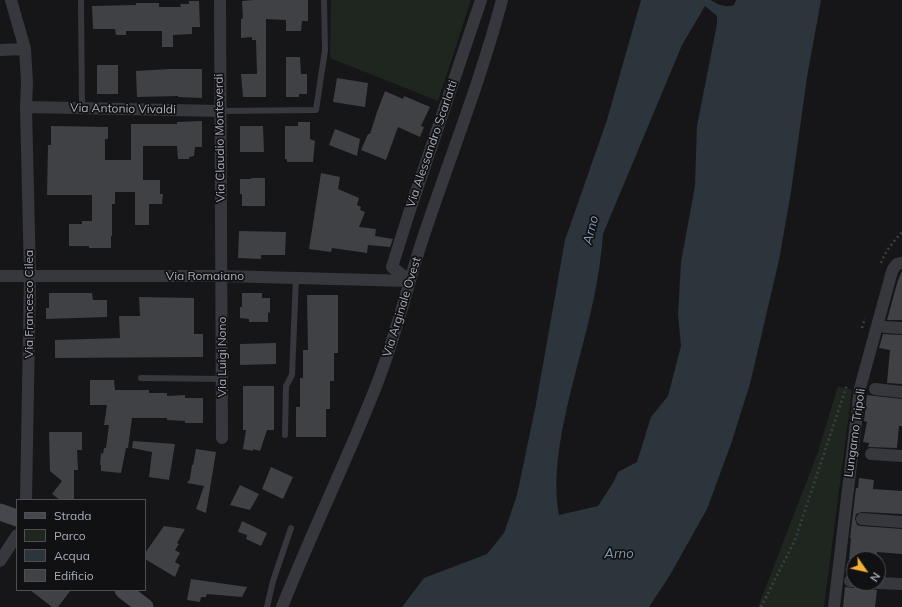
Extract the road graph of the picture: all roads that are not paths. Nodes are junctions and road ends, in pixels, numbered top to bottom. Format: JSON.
{"nodes":[{"id":1,"x":11,"y":0,"type":"edge"},
{"id":2,"x":81,"y":0,"type":"edge"},
{"id":3,"x":220,"y":0,"type":"edge"},
{"id":4,"x":324,"y":0,"type":"edge"},
{"id":5,"x":481,"y":0,"type":"edge"},
{"id":6,"x":502,"y":0,"type":"edge"},
{"id":7,"x":25,"y":49,"type":"junction"},
{"id":8,"x":0,"y":50,"type":"edge"},
{"id":9,"x":22,"y":107,"type":"junction"},
{"id":10,"x":82,"y":108,"type":"junction"},
{"id":11,"x":220,"y":111,"type":"junction"},
{"id":12,"x":900,"y":261,"type":"edge"},
{"id":13,"x":0,"y":276,"type":"edge"},
{"id":14,"x":30,"y":276,"type":"junction"},
{"id":15,"x":222,"y":276,"type":"junction"},
{"id":16,"x":296,"y":278,"type":"junction"},
{"id":17,"x":410,"y":280,"type":"junction"},
{"id":18,"x":885,"y":327,"type":"dead end"},
{"id":19,"x":902,"y":328,"type":"edge"},
{"id":20,"x":141,"y":378,"type":"dead end"},
{"id":21,"x":222,"y":379,"type":"junction"},
{"id":22,"x":875,"y":390,"type":"dead end"},
{"id":23,"x":902,"y":392,"type":"edge"},
{"id":24,"x":285,"y":436,"type":"dead end"},
{"id":25,"x":222,"y":438,"type":"dead end"},
{"id":26,"x":870,"y":454,"type":"dead end"},
{"id":27,"x":902,"y":456,"type":"edge"},
{"id":28,"x":26,"y":499,"type":"edge"},
{"id":29,"x":0,"y":512,"type":"edge"},
{"id":30,"x":16,"y":518,"type":"edge"},
{"id":31,"x":862,"y":519,"type":"dead end"},
{"id":32,"x":902,"y":522,"type":"edge"},
{"id":33,"x":291,"y":528,"type":"dead end"},
{"id":34,"x":16,"y":536,"type":"edge"},
{"id":35,"x":0,"y":561,"type":"edge"},
{"id":36,"x":886,"y":583,"type":"edge"},
{"id":37,"x":902,"y":584,"type":"edge"},
{"id":38,"x":124,"y":591,"type":"edge"},
{"id":39,"x":144,"y":607,"type":"edge"},
{"id":40,"x":267,"y":607,"type":"edge"},
{"id":41,"x":282,"y":607,"type":"edge"},
{"id":42,"x":834,"y":607,"type":"edge"}],
"edges":[{"from":1,"to":7,"type":"street","name":"Via Francesco Cilea"},
{"from":2,"to":10,"type":"lane"},
{"from":3,"to":11,"type":"street","name":"Via Claudio Monteverdi"},
{"from":4,"to":11,"type":"lane"},
{"from":5,"to":17,"type":"street","name":"Via Alessandro Scarlatti"},
{"from":6,"to":17,"type":"street","name":"Via Arginale Ovest"},
{"from":7,"to":8,"type":"street"},
{"from":7,"to":9,"type":"street","name":"Via Francesco Cilea"},
{"from":9,"to":10,"type":"street","name":"Via Antonio Vivaldi"},
{"from":9,"to":14,"type":"street","name":"Via Francesco Cilea"},
{"from":10,"to":11,"type":"street","name":"Via Antonio Vivaldi"},
{"from":11,"to":15,"type":"street","name":"Via Claudio Monteverdi"},
{"from":12,"to":42,"type":"street","name":"Lungarno Tripoli"},
{"from":13,"to":14,"type":"street","name":"Via Romaiano"},
{"from":14,"to":15,"type":"street","name":"Via Romaiano"},
{"from":14,"to":28,"type":"street","name":"Via Francesco Cilea"},
{"from":15,"to":16,"type":"street","name":"Via Romaiano"},
{"from":15,"to":21,"type":"street","name":"Via Luigi Nono"},
{"from":16,"to":17,"type":"street","name":"Via Romaiano"},
{"from":16,"to":24,"type":"lane"},
{"from":17,"to":41,"type":"street","name":"Via Arginale Ovest"},
{"from":18,"to":19,"type":"street"},
{"from":20,"to":21,"type":"lane"},
{"from":21,"to":25,"type":"street","name":"Via Luigi Nono"},
{"from":22,"to":23,"type":"street"},
{"from":26,"to":27,"type":"street"},
{"from":29,"to":30,"type":"main road"},
{"from":31,"to":32,"type":"street"},
{"from":33,"to":40,"type":"lane"},
{"from":34,"to":35,"type":"street"},
{"from":36,"to":37,"type":"street"},
{"from":38,"to":39,"type":"main road"}]}
